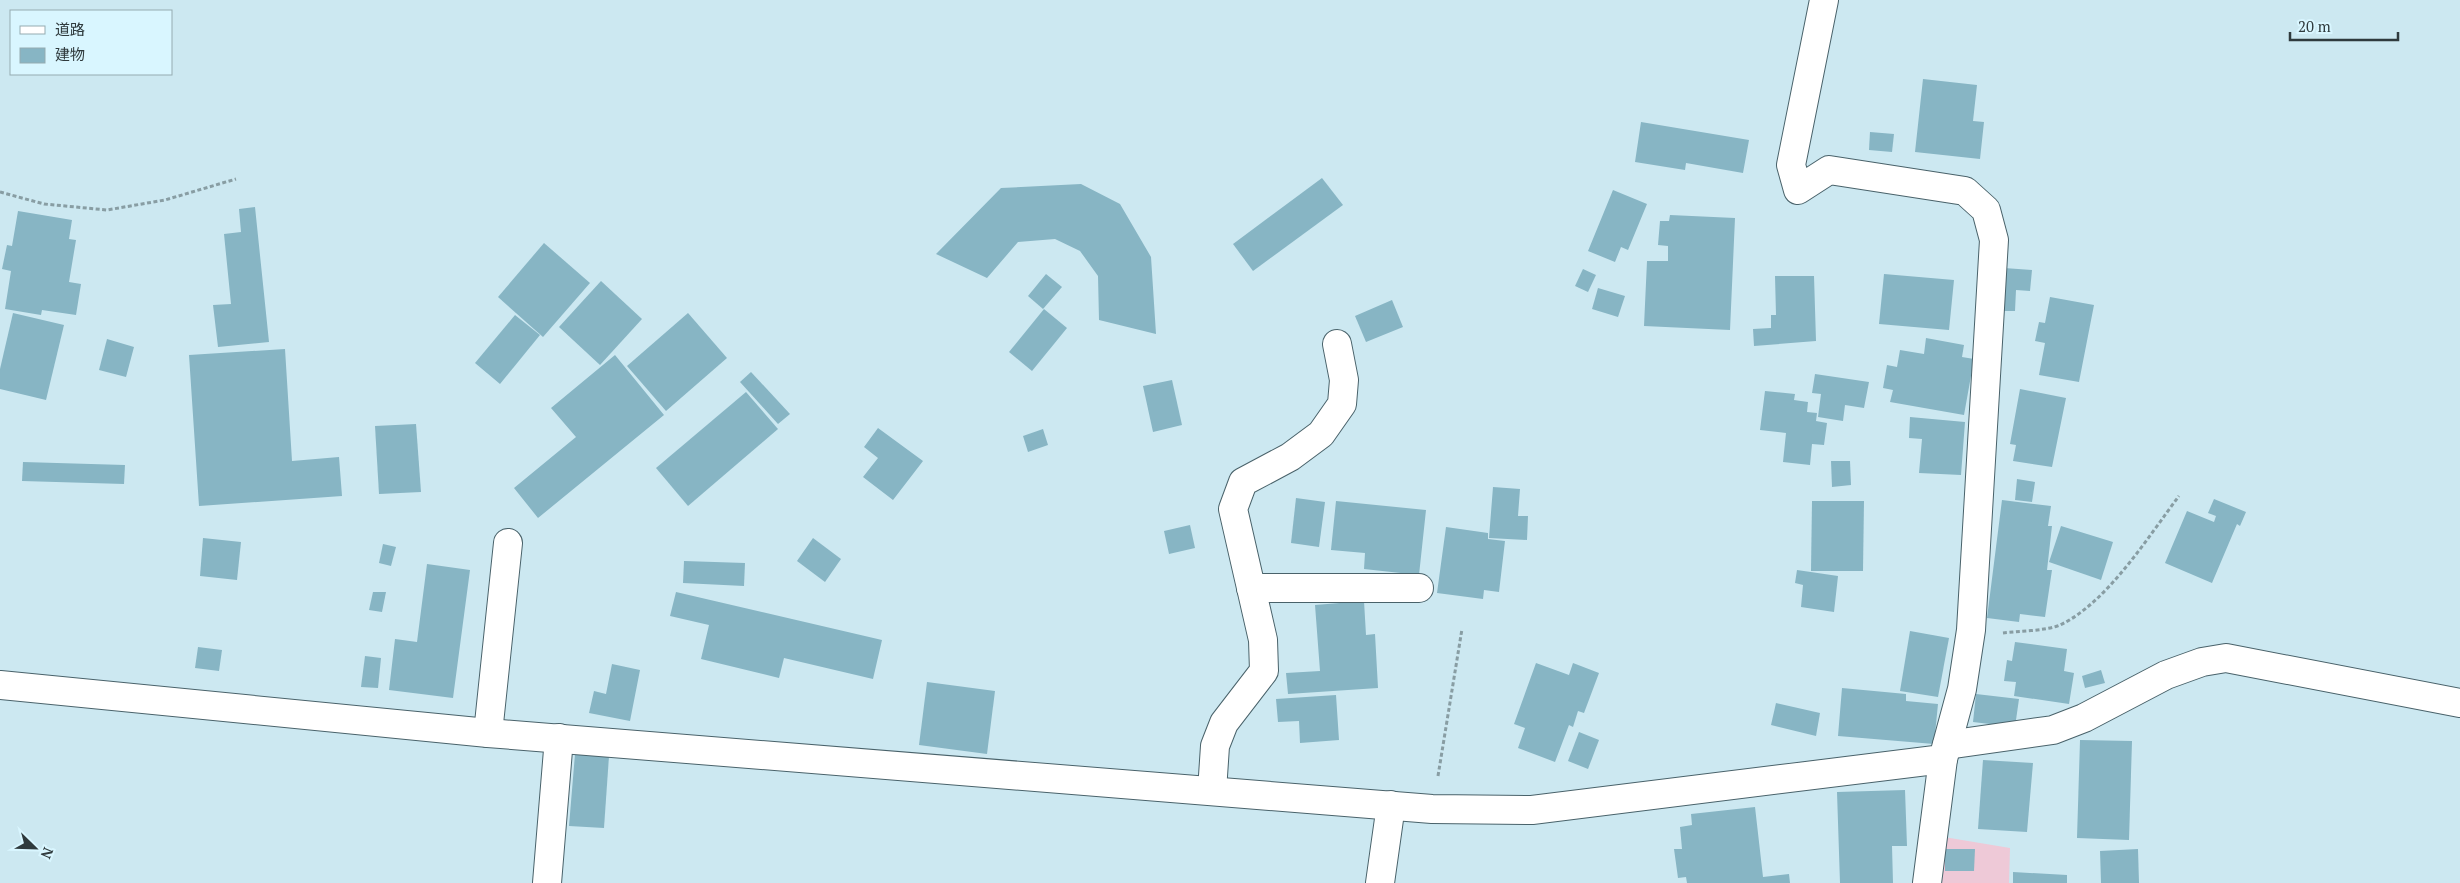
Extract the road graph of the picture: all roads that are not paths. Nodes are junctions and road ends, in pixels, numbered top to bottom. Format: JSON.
{"nodes":[{"id":1,"x":1824,"y":0,"type":"edge"},
{"id":2,"x":1337,"y":344,"type":"dead end"},
{"id":3,"x":508,"y":543,"type":"dead end"},
{"id":4,"x":1250,"y":588,"type":"junction"},
{"id":5,"x":1418,"y":588,"type":"dead end"},
{"id":6,"x":0,"y":685,"type":"edge"},
{"id":7,"x":2460,"y":703,"type":"edge"},
{"id":8,"x":488,"y":732,"type":"junction"},
{"id":9,"x":559,"y":738,"type":"junction"},
{"id":10,"x":1945,"y":752,"type":"junction"},
{"id":11,"x":1212,"y":791,"type":"junction"},
{"id":12,"x":1391,"y":805,"type":"junction"},
{"id":13,"x":548,"y":883,"type":"edge"},
{"id":14,"x":1380,"y":883,"type":"edge"},
{"id":15,"x":1927,"y":883,"type":"edge"}],
"edges":[{"from":1,"to":10,"type":"street"},
{"from":2,"to":4,"type":"street"},
{"from":3,"to":8,"type":"street"},
{"from":4,"to":5,"type":"street"},
{"from":4,"to":11,"type":"street"},
{"from":6,"to":8,"type":"street"},
{"from":7,"to":10,"type":"street"},
{"from":8,"to":9,"type":"street"},
{"from":9,"to":11,"type":"street"},
{"from":9,"to":13,"type":"street"},
{"from":10,"to":12,"type":"street"},
{"from":10,"to":15,"type":"street"},
{"from":11,"to":12,"type":"street"},
{"from":12,"to":14,"type":"street"}]}
